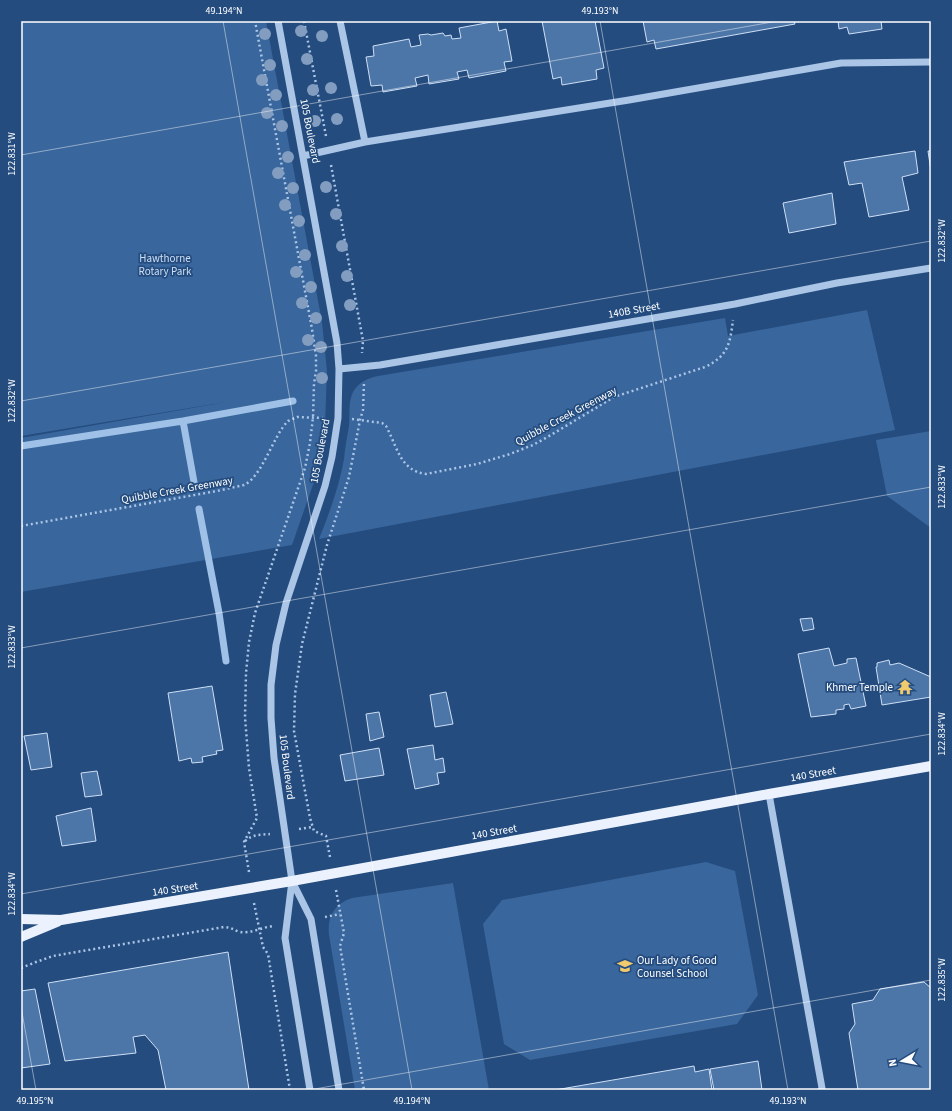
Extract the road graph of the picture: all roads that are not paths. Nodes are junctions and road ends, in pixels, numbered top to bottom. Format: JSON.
{"nodes":[{"id":1,"x":278,"y":21,"type":"edge"},
{"id":2,"x":340,"y":21,"type":"edge"},
{"id":3,"x":931,"y":62,"type":"edge"},
{"id":4,"x":365,"y":142,"type":"junction"},
{"id":5,"x":304,"y":156,"type":"junction"},
{"id":6,"x":931,"y":268,"type":"edge"},
{"id":7,"x":339,"y":369,"type":"junction"},
{"id":8,"x":931,"y":766,"type":"edge"},
{"id":9,"x":769,"y":794,"type":"junction"},
{"id":10,"x":292,"y":881,"type":"junction"},
{"id":11,"x":21,"y":919,"type":"edge"},
{"id":12,"x":61,"y":920,"type":"junction"},
{"id":13,"x":21,"y":937,"type":"edge"},
{"id":14,"x":310,"y":1090,"type":"edge"},
{"id":15,"x":339,"y":1090,"type":"edge"},
{"id":16,"x":821,"y":1090,"type":"edge"}],
"edges":[{"from":1,"to":5,"type":"street","name":"105 Boulevard"},
{"from":2,"to":4,"type":"street"},
{"from":3,"to":4,"type":"street"},
{"from":4,"to":5,"type":"street"},
{"from":5,"to":7,"type":"street","name":"105 Boulevard"},
{"from":6,"to":7,"type":"street","name":"140B Street"},
{"from":7,"to":10,"type":"street","name":"105 Boulevard"},
{"from":8,"to":9,"type":"main road","name":"140 Street"},
{"from":9,"to":10,"type":"main road","name":"140 Street"},
{"from":9,"to":16,"type":"street"},
{"from":10,"to":12,"type":"main road","name":"140 Street"},
{"from":10,"to":14,"type":"street","name":"105 Boulevard"},
{"from":10,"to":15,"type":"street","name":"105 Boulevard"},
{"from":11,"to":12,"type":"main road","name":"140 Street"},
{"from":12,"to":13,"type":"main road","name":"140 Street"}]}
